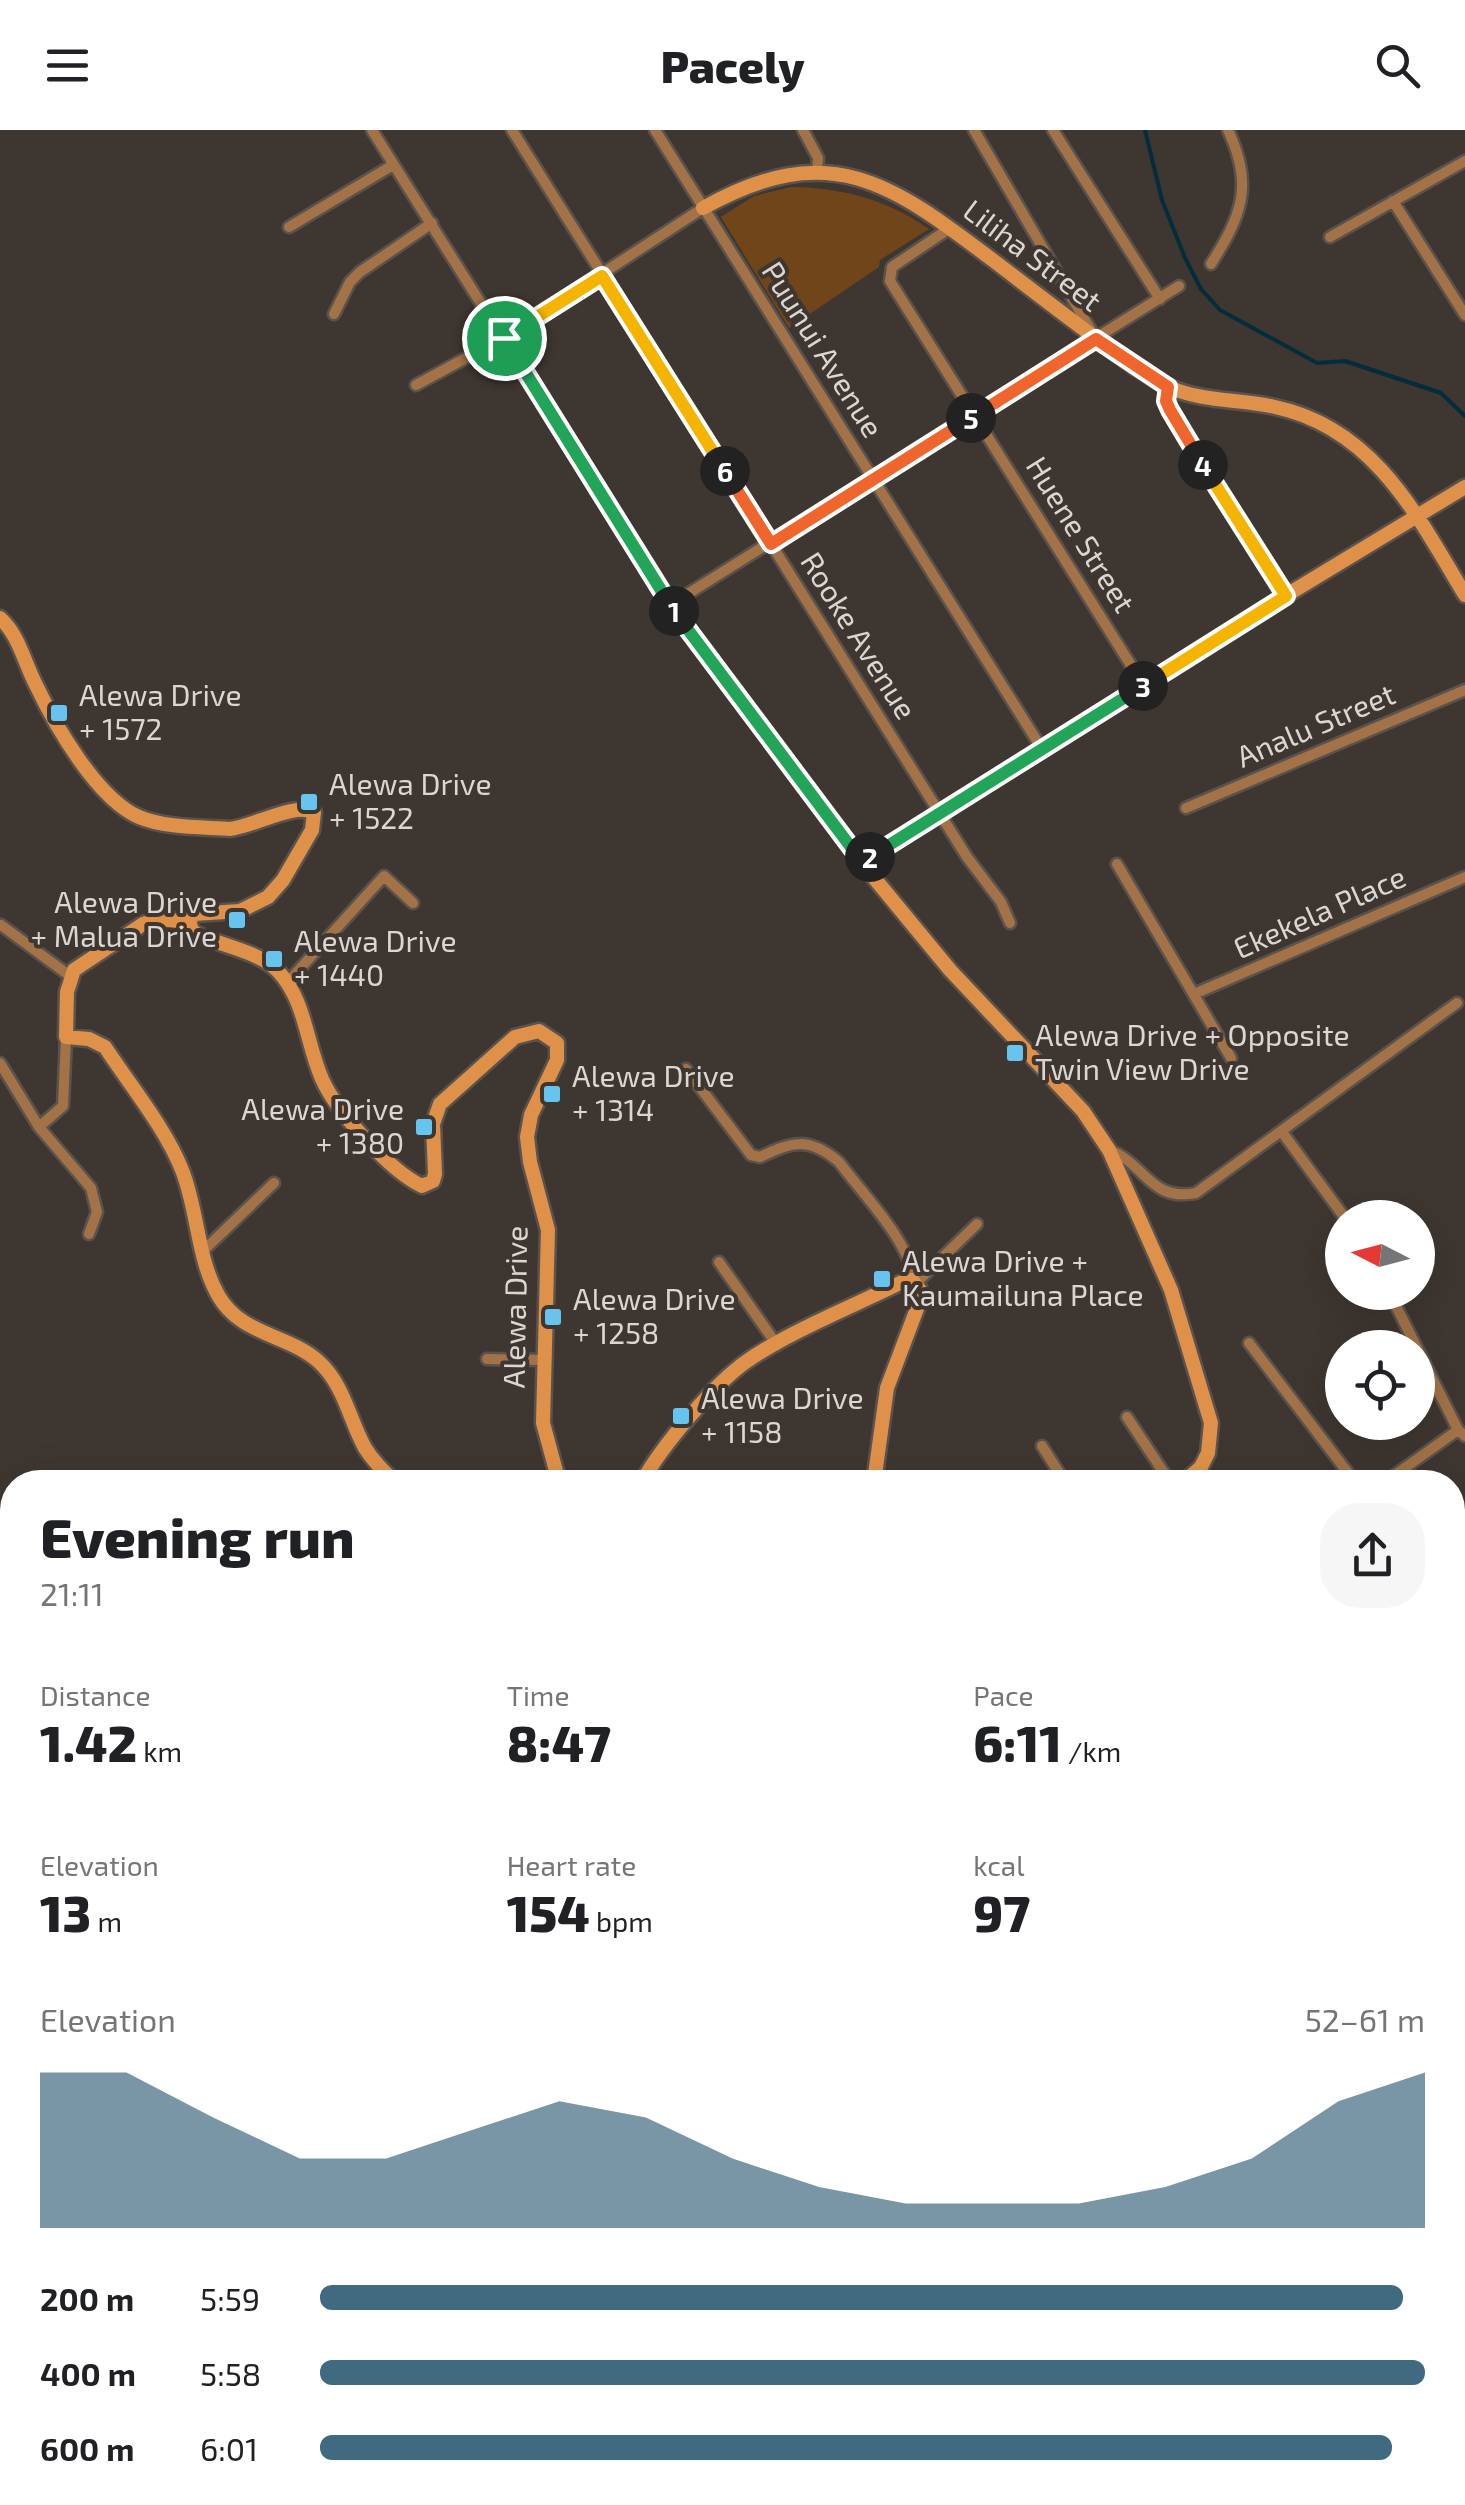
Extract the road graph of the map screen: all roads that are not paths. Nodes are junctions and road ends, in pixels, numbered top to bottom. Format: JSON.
{"nodes":[{"id":1,"x":372,"y":130,"type":"edge"},
{"id":2,"x":512,"y":130,"type":"edge"},
{"id":3,"x":655,"y":130,"type":"edge"},
{"id":4,"x":803,"y":130,"type":"edge"},
{"id":5,"x":974,"y":130,"type":"edge"},
{"id":6,"x":1053,"y":130,"type":"edge"},
{"id":7,"x":1228,"y":130,"type":"edge"},
{"id":8,"x":1465,"y":162,"type":"edge"},
{"id":9,"x":393,"y":164,"type":"junction"},
{"id":10,"x":817,"y":173,"type":"junction"},
{"id":11,"x":1394,"y":201,"type":"junction"},
{"id":12,"x":703,"y":208,"type":"junction"},
{"id":13,"x":432,"y":222,"type":"junction"},
{"id":14,"x":290,"y":227,"type":"dead end"},
{"id":15,"x":950,"y":228,"type":"junction"},
{"id":16,"x":1330,"y":237,"type":"dead end"},
{"id":17,"x":1211,"y":264,"type":"dead end"},
{"id":18,"x":602,"y":276,"type":"junction"},
{"id":19,"x":1179,"y":286,"type":"dead end"},
{"id":20,"x":1160,"y":299,"type":"junction"},
{"id":21,"x":334,"y":314,"type":"dead end"},
{"id":22,"x":1465,"y":315,"type":"edge"},
{"id":23,"x":504,"y":338,"type":"junction"},
{"id":24,"x":1096,"y":339,"type":"junction"},
{"id":25,"x":416,"y":385,"type":"dead end"},
{"id":26,"x":1168,"y":387,"type":"junction"},
{"id":27,"x":975,"y":416,"type":"junction"},
{"id":28,"x":873,"y":478,"type":"junction"},
{"id":29,"x":1465,"y":487,"type":"edge"},
{"id":30,"x":1418,"y":515,"type":"junction"},
{"id":31,"x":771,"y":544,"type":"junction"},
{"id":32,"x":1465,"y":595,"type":"edge"},
{"id":33,"x":1286,"y":596,"type":"junction"},
{"id":34,"x":670,"y":606,"type":"junction"},
{"id":35,"x":0,"y":618,"type":"edge"},
{"id":36,"x":1144,"y":686,"type":"junction"},
{"id":37,"x":1465,"y":690,"type":"edge"},
{"id":38,"x":1042,"y":749,"type":"junction"},
{"id":39,"x":1186,"y":808,"type":"dead end"},
{"id":40,"x":940,"y":813,"type":"junction"},
{"id":41,"x":862,"y":862,"type":"junction"},
{"id":42,"x":1116,"y":864,"type":"dead end"},
{"id":43,"x":1465,"y":877,"type":"edge"},
{"id":44,"x":412,"y":902,"type":"dead end"},
{"id":45,"x":189,"y":922,"type":"junction"},
{"id":46,"x":1010,"y":923,"type":"dead end"},
{"id":47,"x":1,"y":925,"type":"edge"},
{"id":48,"x":70,"y":976,"type":"junction"},
{"id":49,"x":287,"y":983,"type":"junction"},
{"id":50,"x":1194,"y":994,"type":"junction"},
{"id":51,"x":1458,"y":1003,"type":"dead end"},
{"id":52,"x":66,"y":1037,"type":"junction"},
{"id":53,"x":1230,"y":1058,"type":"dead end"},
{"id":54,"x":0,"y":1063,"type":"edge"},
{"id":55,"x":686,"y":1069,"type":"dead end"},
{"id":56,"x":39,"y":1127,"type":"junction"},
{"id":57,"x":1282,"y":1132,"type":"junction"},
{"id":58,"x":1109,"y":1150,"type":"junction"},
{"id":59,"x":274,"y":1183,"type":"dead end"},
{"id":60,"x":1332,"y":1200,"type":"edge"},
{"id":61,"x":977,"y":1224,"type":"dead end"},
{"id":62,"x":89,"y":1234,"type":"dead end"},
{"id":63,"x":204,"y":1250,"type":"junction"},
{"id":64,"x":720,"y":1262,"type":"dead end"},
{"id":65,"x":916,"y":1283,"type":"junction"},
{"id":66,"x":1398,"y":1310,"type":"edge"},
{"id":67,"x":1249,"y":1344,"type":"dead end"},
{"id":68,"x":777,"y":1345,"type":"junction"},
{"id":69,"x":487,"y":1359,"type":"dead end"},
{"id":70,"x":544,"y":1360,"type":"junction"},
{"id":71,"x":1126,"y":1417,"type":"dead end"},
{"id":72,"x":1462,"y":1433,"type":"edge"},
{"id":73,"x":1042,"y":1446,"type":"dead end"},
{"id":74,"x":384,"y":1470,"type":"edge"},
{"id":75,"x":556,"y":1470,"type":"edge"},
{"id":76,"x":650,"y":1470,"type":"edge"},
{"id":77,"x":876,"y":1470,"type":"edge"},
{"id":78,"x":1057,"y":1470,"type":"edge"},
{"id":79,"x":1162,"y":1470,"type":"edge"},
{"id":80,"x":1198,"y":1470,"type":"edge"},
{"id":81,"x":1345,"y":1470,"type":"edge"},
{"id":82,"x":1406,"y":1470,"type":"edge"}],
"edges":[{"from":1,"to":9,"type":"street"},
{"from":2,"to":18,"type":"street","name":"Rooke Avenue"},
{"from":3,"to":12,"type":"street","name":"Puunui Avenue"},
{"from":4,"to":10,"type":"street"},
{"from":5,"to":24,"type":"street"},
{"from":6,"to":20,"type":"street"},
{"from":7,"to":17,"type":"street"},
{"from":8,"to":11,"type":"street"},
{"from":9,"to":13,"type":"street"},
{"from":9,"to":14,"type":"street"},
{"from":10,"to":12,"type":"street","name":"Liliha Street"},
{"from":10,"to":15,"type":"street","name":"Liliha Street"},
{"from":11,"to":16,"type":"street"},
{"from":11,"to":22,"type":"street"},
{"from":12,"to":18,"type":"street"},
{"from":12,"to":28,"type":"street","name":"Puunui Avenue"},
{"from":13,"to":21,"type":"street"},
{"from":13,"to":23,"type":"street"},
{"from":15,"to":24,"type":"street","name":"Liliha Street"},
{"from":15,"to":27,"type":"street","name":"Huene Street"},
{"from":18,"to":23,"type":"street"},
{"from":18,"to":31,"type":"street","name":"Rooke Avenue"},
{"from":19,"to":20,"type":"street"},
{"from":20,"to":24,"type":"street"},
{"from":23,"to":25,"type":"street"},
{"from":23,"to":34,"type":"street"},
{"from":24,"to":26,"type":"street","name":"Liliha Street"},
{"from":24,"to":27,"type":"street"},
{"from":26,"to":30,"type":"street","name":"Liliha Street"},
{"from":26,"to":33,"type":"street"},
{"from":27,"to":28,"type":"street"},
{"from":27,"to":36,"type":"street","name":"Huene Street"},
{"from":28,"to":31,"type":"street"},
{"from":28,"to":38,"type":"street","name":"Puunui Avenue"},
{"from":29,"to":30,"type":"street"},
{"from":30,"to":32,"type":"street","name":"Liliha Street"},
{"from":30,"to":33,"type":"street"},
{"from":31,"to":34,"type":"street"},
{"from":31,"to":40,"type":"street","name":"Rooke Avenue"},
{"from":33,"to":36,"type":"street"},
{"from":34,"to":41,"type":"street"},
{"from":35,"to":45,"type":"street"},
{"from":36,"to":38,"type":"street"},
{"from":37,"to":39,"type":"street","name":"Analu Street"},
{"from":38,"to":40,"type":"street"},
{"from":40,"to":41,"type":"street"},
{"from":40,"to":46,"type":"street","name":"Rooke Avenue"},
{"from":41,"to":58,"type":"street"},
{"from":42,"to":50,"type":"street"},
{"from":43,"to":50,"type":"street","name":"Ekekela Place"},
{"from":44,"to":49,"type":"street"},
{"from":45,"to":48,"type":"street"},
{"from":45,"to":49,"type":"street"},
{"from":47,"to":48,"type":"street"},
{"from":48,"to":52,"type":"street"},
{"from":49,"to":70,"type":"street","name":"Alewa Drive"},
{"from":50,"to":53,"type":"street"},
{"from":51,"to":57,"type":"street"},
{"from":52,"to":56,"type":"street"},
{"from":52,"to":63,"type":"street"},
{"from":54,"to":56,"type":"street"},
{"from":55,"to":65,"type":"street"},
{"from":56,"to":62,"type":"street"},
{"from":57,"to":58,"type":"street"},
{"from":57,"to":60,"type":"street"},
{"from":58,"to":80,"type":"street"},
{"from":59,"to":63,"type":"street"},
{"from":61,"to":65,"type":"street"},
{"from":63,"to":74,"type":"street"},
{"from":64,"to":68,"type":"street"},
{"from":65,"to":68,"type":"street"},
{"from":65,"to":77,"type":"street"},
{"from":66,"to":72,"type":"street"},
{"from":67,"to":81,"type":"street"},
{"from":68,"to":76,"type":"street"},
{"from":69,"to":70,"type":"street"},
{"from":70,"to":75,"type":"street","name":"Alewa Drive"},
{"from":71,"to":79,"type":"street"},
{"from":72,"to":82,"type":"street"},
{"from":73,"to":78,"type":"street"}]}
